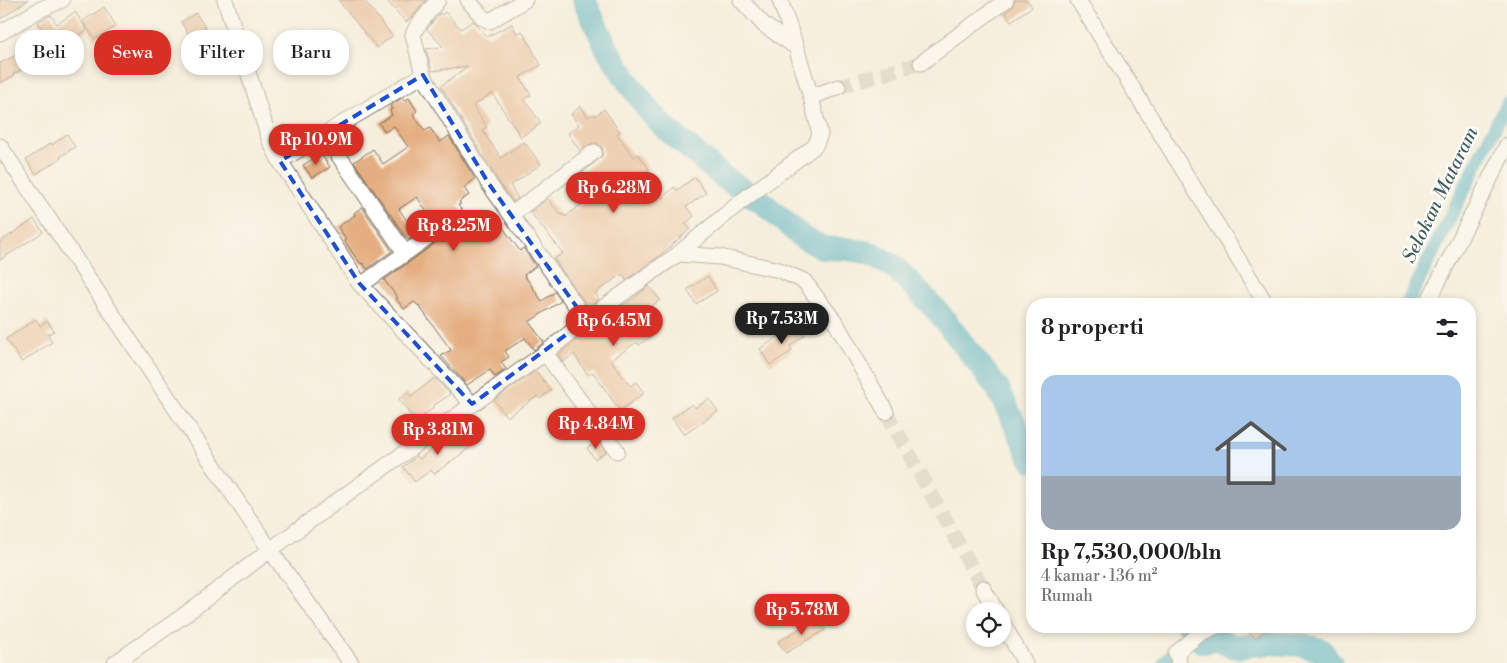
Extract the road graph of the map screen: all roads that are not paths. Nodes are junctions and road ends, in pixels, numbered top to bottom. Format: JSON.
{"nodes":[{"id":1,"x":62,"y":0,"type":"edge"},
{"id":2,"x":225,"y":0,"type":"edge"},
{"id":3,"x":438,"y":0,"type":"edge"},
{"id":4,"x":468,"y":0,"type":"edge"},
{"id":5,"x":524,"y":0,"type":"edge"},
{"id":6,"x":741,"y":0,"type":"edge"},
{"id":7,"x":780,"y":0,"type":"edge"},
{"id":8,"x":1006,"y":0,"type":"edge"},
{"id":9,"x":1078,"y":0,"type":"edge"},
{"id":10,"x":36,"y":5,"type":"edge"},
{"id":11,"x":0,"y":33,"type":"edge"},
{"id":12,"x":796,"y":47,"type":"junction"},
{"id":13,"x":921,"y":63,"type":"tunnel mouth"},
{"id":14,"x":423,"y":75,"type":"junction"},
{"id":15,"x":838,"y":87,"type":"tunnel mouth"},
{"id":16,"x":811,"y":97,"type":"junction"},
{"id":17,"x":324,"y":134,"type":"junction"},
{"id":18,"x":0,"y":146,"type":"edge"},
{"id":19,"x":1507,"y":146,"type":"edge"},
{"id":20,"x":594,"y":152,"type":"dead end"},
{"id":21,"x":280,"y":161,"type":"junction"},
{"id":22,"x":511,"y":215,"type":"junction"},
{"id":23,"x":428,"y":237,"type":"dead end"},
{"id":24,"x":405,"y":253,"type":"junction"},
{"id":25,"x":678,"y":254,"type":"junction"},
{"id":26,"x":361,"y":285,"type":"junction"},
{"id":27,"x":1262,"y":298,"type":"edge"},
{"id":28,"x":1430,"y":298,"type":"edge"},
{"id":29,"x":586,"y":320,"type":"junction"},
{"id":30,"x":545,"y":353,"type":"junction"},
{"id":31,"x":472,"y":404,"type":"junction"},
{"id":32,"x":886,"y":412,"type":"tunnel mouth"},
{"id":33,"x":617,"y":451,"type":"dead end"},
{"id":34,"x":270,"y":550,"type":"junction"},
{"id":35,"x":983,"y":588,"type":"tunnel mouth"},
{"id":36,"x":991,"y":602,"type":"edge"},
{"id":37,"x":1201,"y":633,"type":"edge"},
{"id":38,"x":1011,"y":637,"type":"edge"},
{"id":39,"x":1178,"y":662,"type":"edge"},
{"id":40,"x":115,"y":663,"type":"edge"},
{"id":41,"x":350,"y":663,"type":"edge"},
{"id":42,"x":1026,"y":663,"type":"edge"}],
"edges":[{"from":1,"to":10,"type":"street"},
{"from":2,"to":21,"type":"street"},
{"from":3,"to":14,"type":"street"},
{"from":4,"to":5,"type":"street"},
{"from":6,"to":12,"type":"street"},
{"from":7,"to":12,"type":"street"},
{"from":8,"to":13,"type":"street"},
{"from":9,"to":27,"type":"street"},
{"from":10,"to":11,"type":"street"},
{"from":12,"to":16,"type":"street"},
{"from":14,"to":17,"type":"street"},
{"from":14,"to":22,"type":"street"},
{"from":15,"to":16,"type":"street"},
{"from":16,"to":25,"type":"street"},
{"from":17,"to":21,"type":"street"},
{"from":17,"to":24,"type":"street"},
{"from":18,"to":34,"type":"street"},
{"from":19,"to":28,"type":"street"},
{"from":20,"to":22,"type":"street"},
{"from":21,"to":26,"type":"street"},
{"from":22,"to":29,"type":"street"},
{"from":23,"to":24,"type":"street"},
{"from":24,"to":26,"type":"street"},
{"from":25,"to":29,"type":"street"},
{"from":25,"to":32,"type":"street"},
{"from":26,"to":31,"type":"street"},
{"from":29,"to":30,"type":"street"},
{"from":30,"to":31,"type":"street"},
{"from":30,"to":33,"type":"street"},
{"from":31,"to":34,"type":"street"},
{"from":34,"to":40,"type":"street"},
{"from":34,"to":41,"type":"street"},
{"from":35,"to":36,"type":"street"},
{"from":37,"to":39,"type":"street"},
{"from":38,"to":42,"type":"street"}]}
